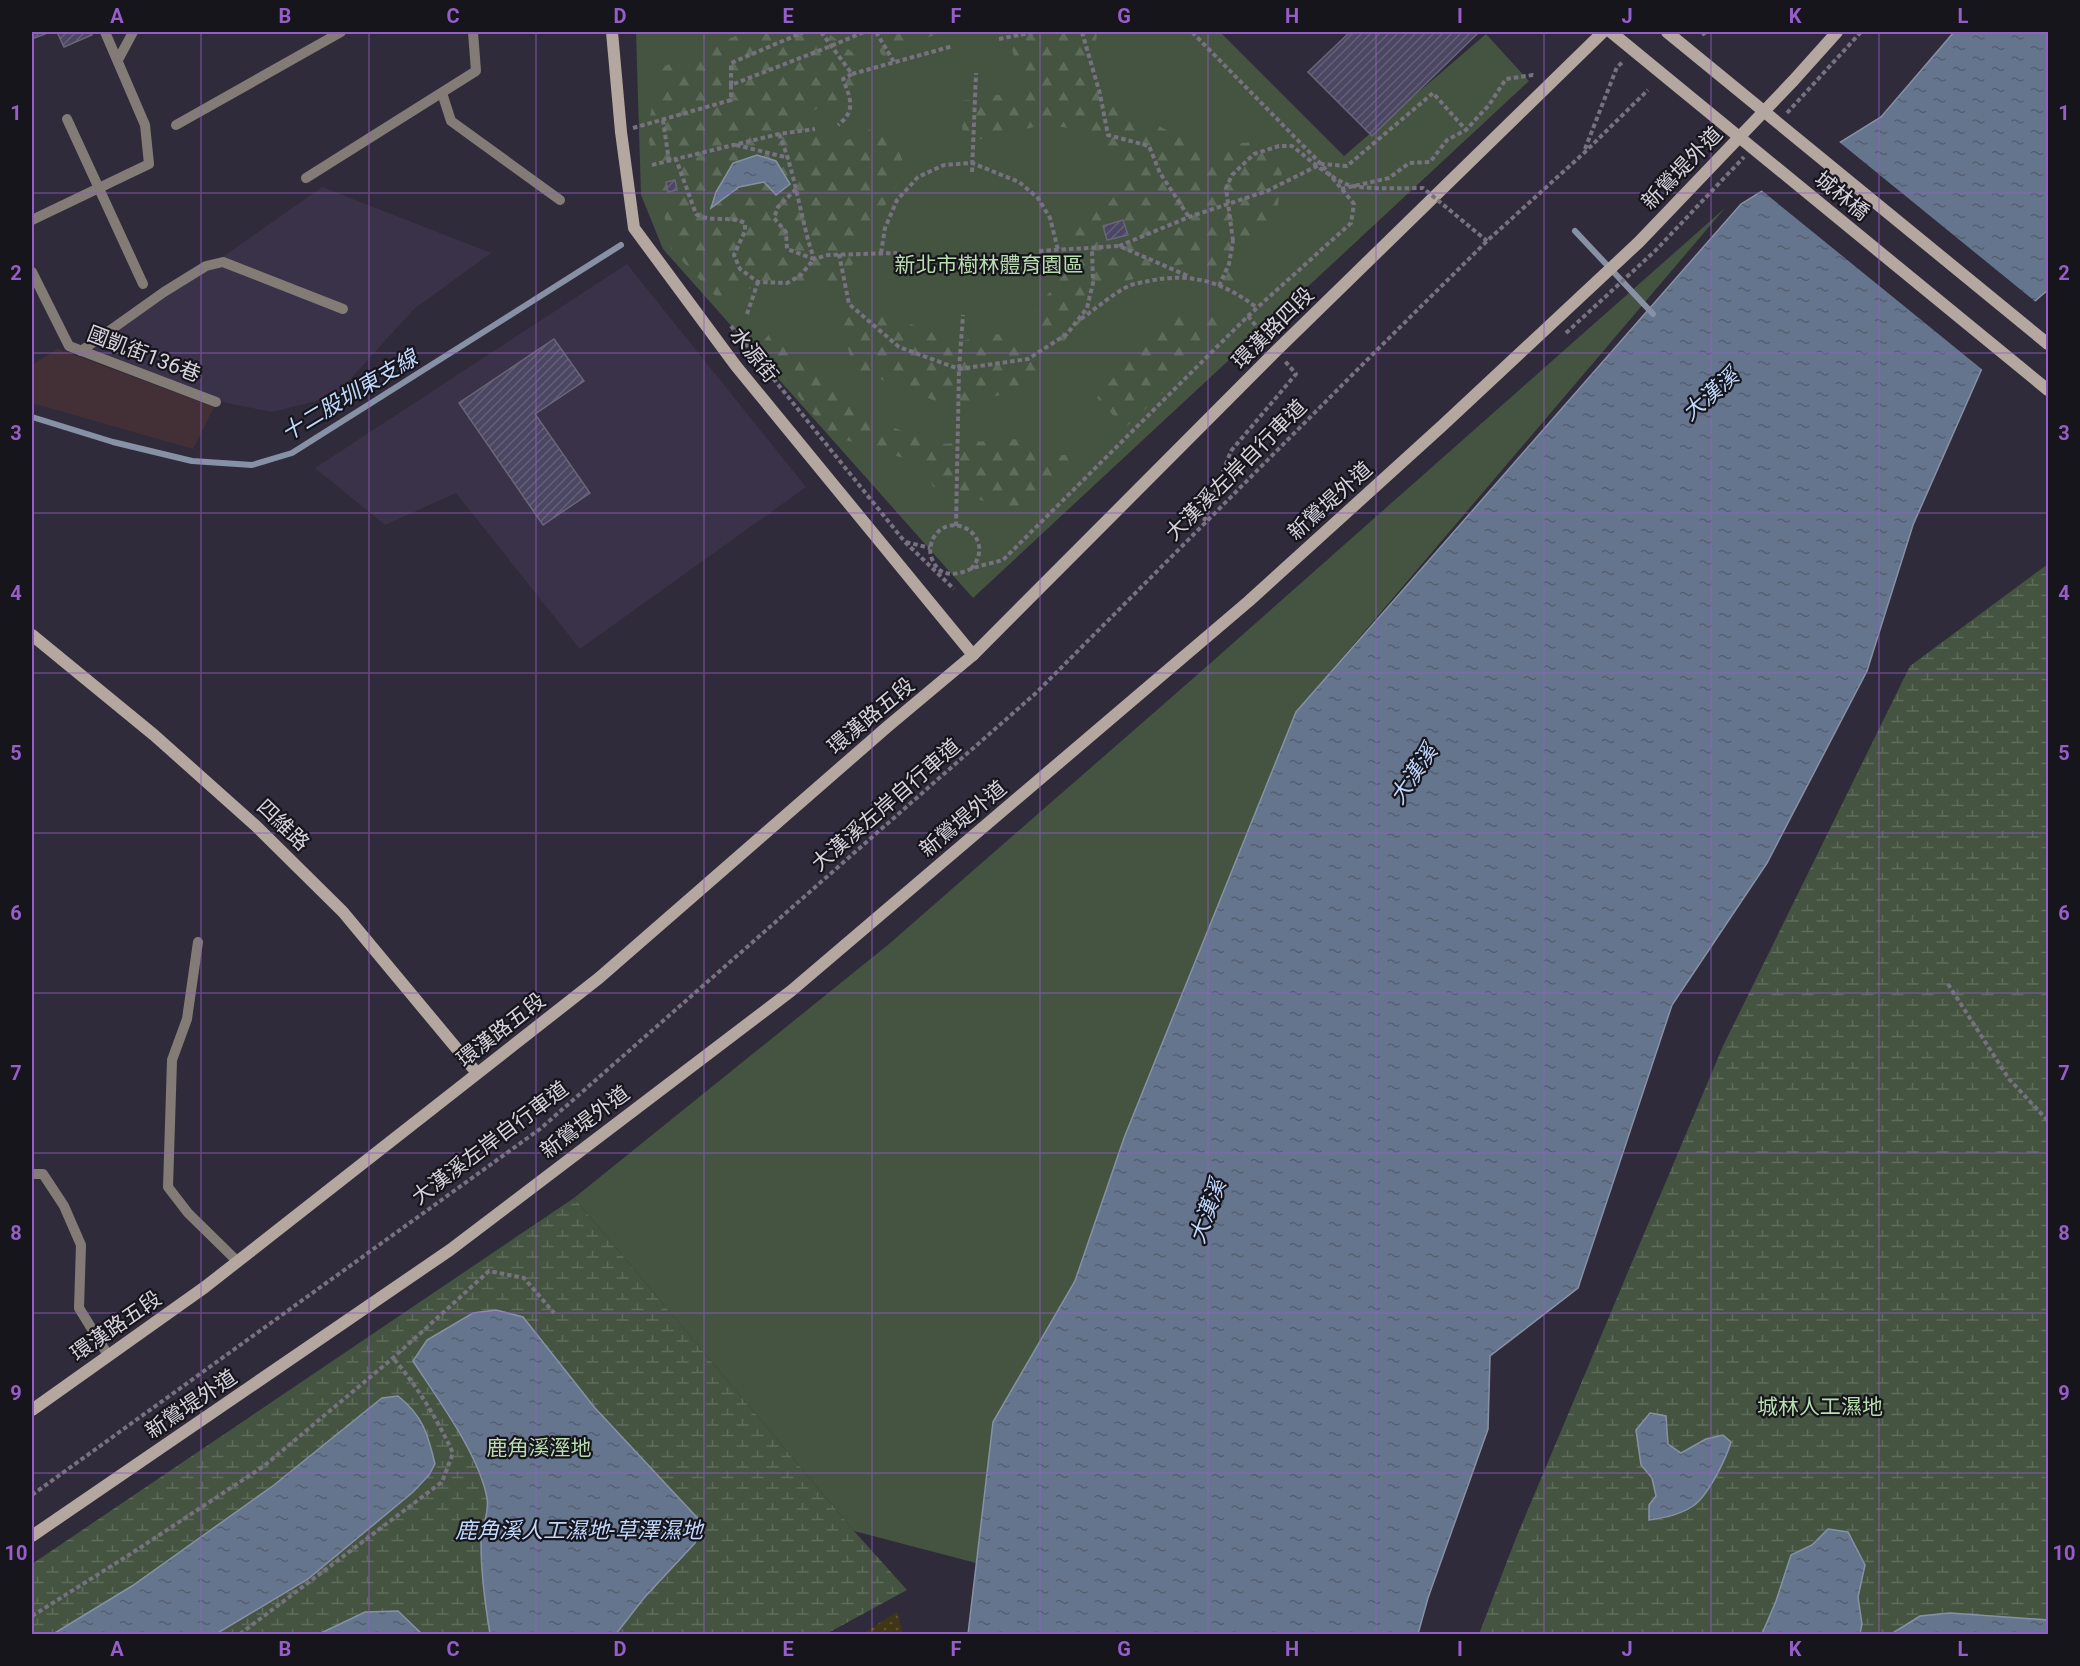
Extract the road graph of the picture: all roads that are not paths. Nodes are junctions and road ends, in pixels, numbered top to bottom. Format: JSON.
{"nodes":[{"id":1,"x":105,"y":32,"type":"edge"},
{"id":2,"x":133,"y":32,"type":"edge"},
{"id":3,"x":473,"y":32,"type":"edge"},
{"id":4,"x":612,"y":32,"type":"edge"},
{"id":5,"x":1603,"y":32,"type":"edge"},
{"id":6,"x":1611,"y":32,"type":"edge"},
{"id":7,"x":1667,"y":32,"type":"edge"},
{"id":8,"x":1837,"y":32,"type":"edge"},
{"id":9,"x":336,"y":33,"type":"edge"},
{"id":10,"x":118,"y":60,"type":"junction"},
{"id":11,"x":442,"y":93,"type":"junction"},
{"id":12,"x":67,"y":119,"type":"dead end"},
{"id":13,"x":176,"y":125,"type":"dead end"},
{"id":14,"x":306,"y":178,"type":"dead end"},
{"id":15,"x":99,"y":188,"type":"junction"},
{"id":16,"x":560,"y":200,"type":"dead end"},
{"id":17,"x":32,"y":220,"type":"edge"},
{"id":18,"x":32,"y":272,"type":"edge"},
{"id":19,"x":143,"y":284,"type":"dead end"},
{"id":20,"x":343,"y":309,"type":"dead end"},
{"id":21,"x":2049,"y":344,"type":"edge"},
{"id":22,"x":81,"y":351,"type":"junction"},
{"id":23,"x":2049,"y":390,"type":"edge"},
{"id":24,"x":216,"y":402,"type":"dead end"},
{"id":25,"x":32,"y":635,"type":"edge"},
{"id":26,"x":974,"y":655,"type":"junction"},
{"id":27,"x":198,"y":942,"type":"dead end"},
{"id":28,"x":477,"y":1073,"type":"junction"},
{"id":29,"x":32,"y":1174,"type":"edge"},
{"id":30,"x":237,"y":1261,"type":"junction"},
{"id":31,"x":108,"y":1356,"type":"junction"},
{"id":32,"x":32,"y":1410,"type":"edge"},
{"id":33,"x":32,"y":1536,"type":"edge"}],
"edges":[{"from":1,"to":10,"type":"lane"},
{"from":2,"to":10,"type":"lane"},
{"from":3,"to":11,"type":"lane"},
{"from":4,"to":26,"type":"street","name":"水源街"},
{"from":5,"to":26,"type":"street","name":"環漢路四段"},
{"from":6,"to":23,"type":"street","name":"城林橋","bridge":true},
{"from":7,"to":21,"type":"street","name":"城林橋","bridge":true},
{"from":8,"to":33,"type":"street","name":"新鶯堤外道"},
{"from":9,"to":13,"type":"lane"},
{"from":10,"to":15,"type":"lane"},
{"from":11,"to":14,"type":"lane"},
{"from":11,"to":16,"type":"lane"},
{"from":12,"to":15,"type":"lane"},
{"from":15,"to":17,"type":"lane"},
{"from":15,"to":19,"type":"lane"},
{"from":18,"to":22,"type":"lane","name":"國凱街136巷"},
{"from":20,"to":22,"type":"lane"},
{"from":22,"to":24,"type":"lane","name":"國凱街136巷"},
{"from":25,"to":28,"type":"street","name":"四維路"},
{"from":26,"to":28,"type":"street","name":"環漢路五段"},
{"from":27,"to":30,"type":"lane"},
{"from":28,"to":30,"type":"street","name":"環漢路五段"},
{"from":29,"to":31,"type":"lane"},
{"from":30,"to":31,"type":"street","name":"環漢路五段"},
{"from":31,"to":32,"type":"street","name":"環漢路五段"}]}
